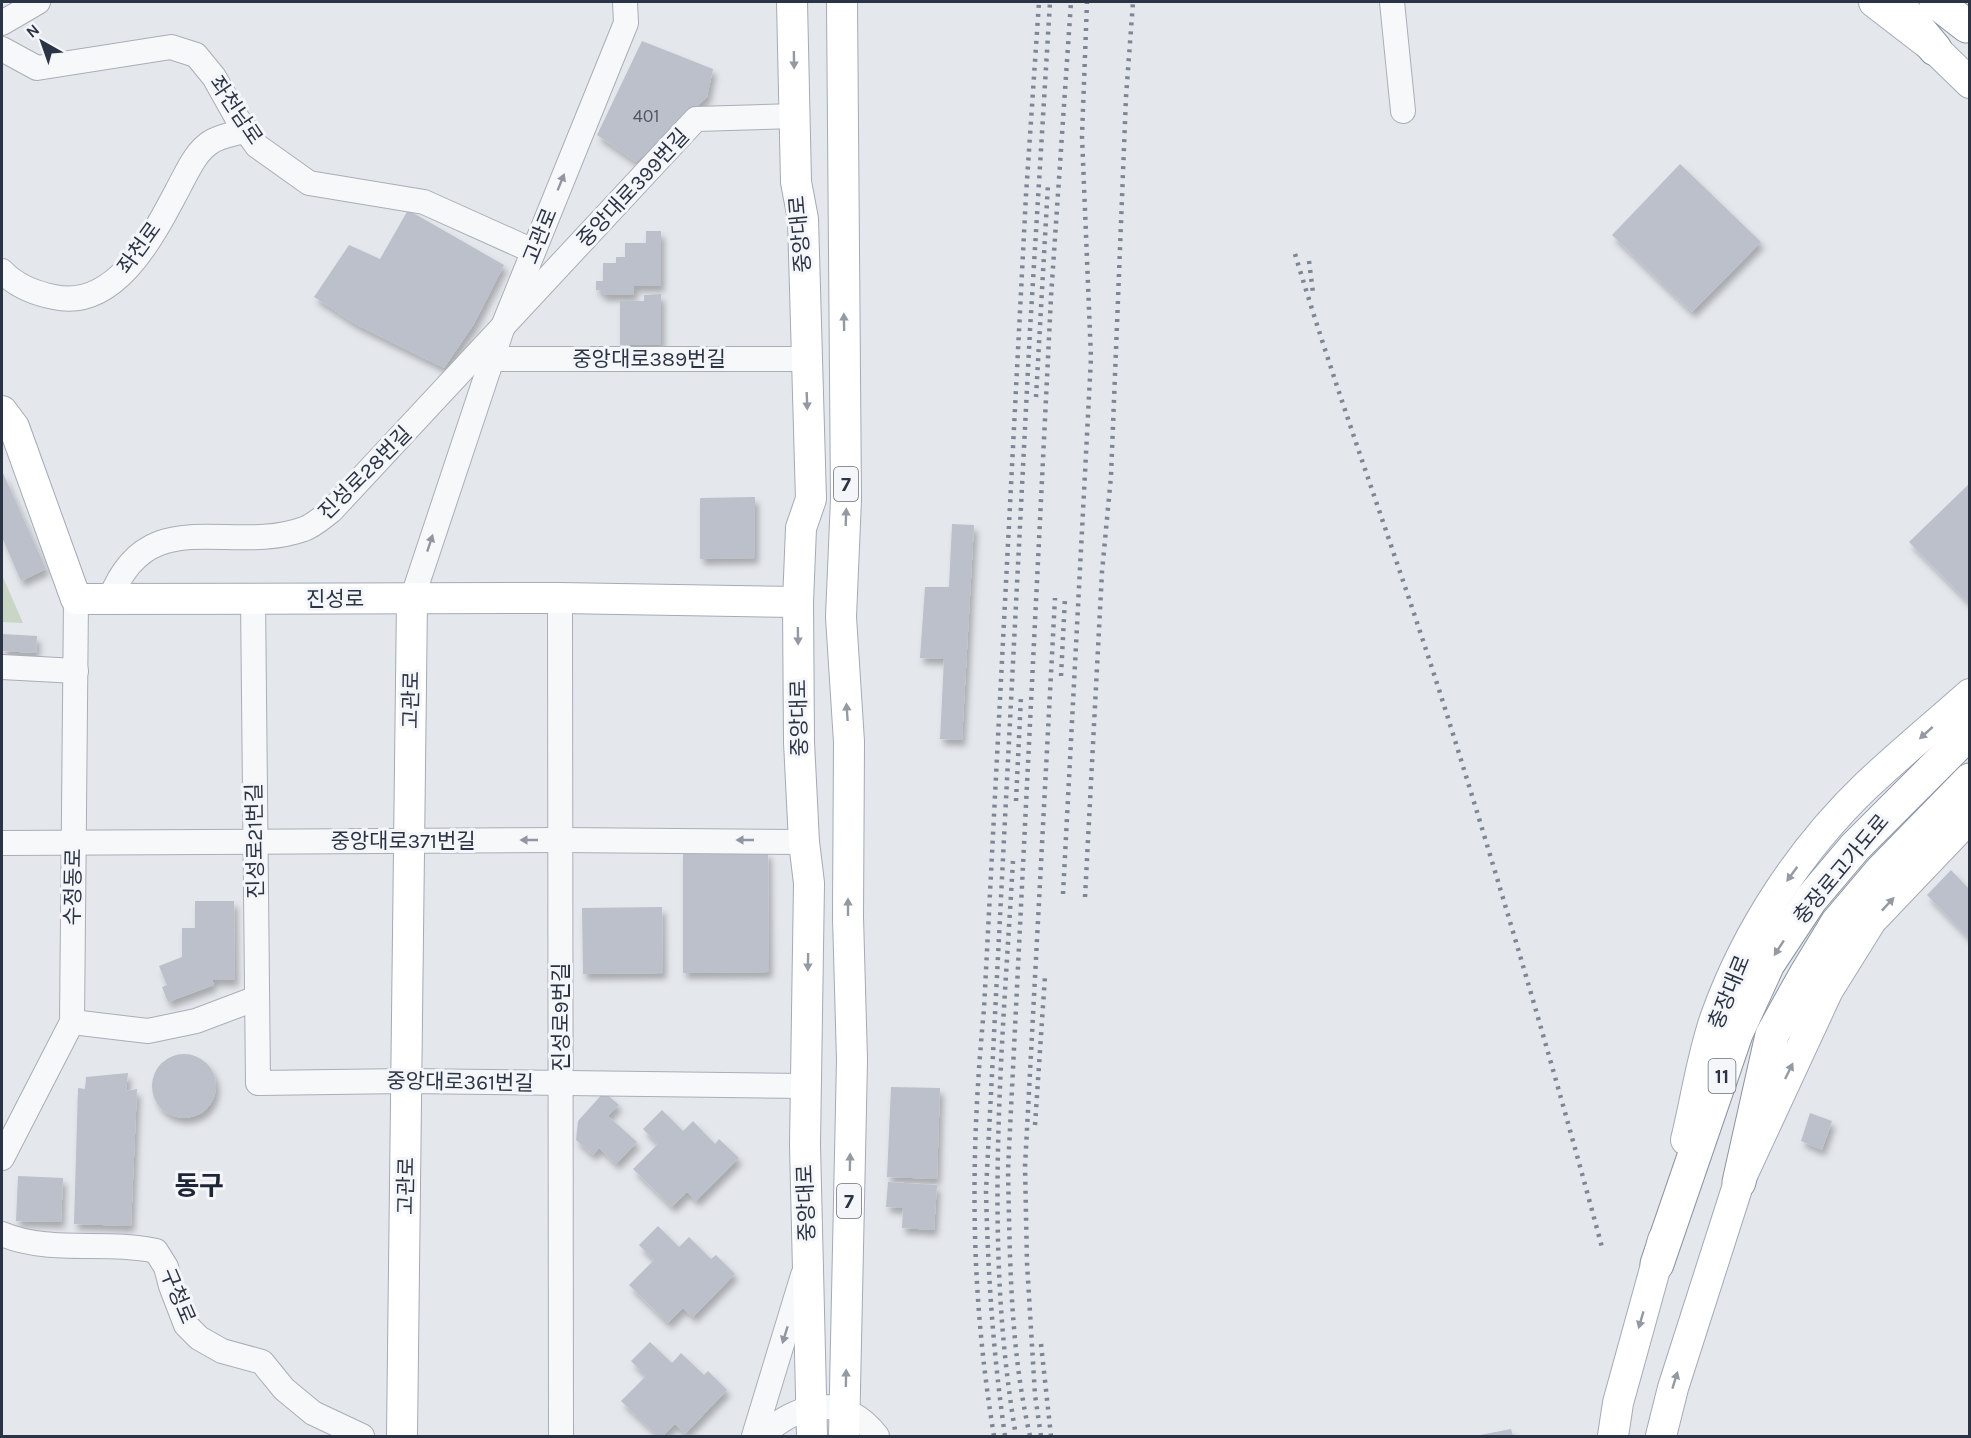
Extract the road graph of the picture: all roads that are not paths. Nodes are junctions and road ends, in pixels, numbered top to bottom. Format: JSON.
{"nodes":[{"id":1,"x":38,"y":2,"type":"edge"},
{"id":2,"x":640,"y":2,"type":"edge"},
{"id":3,"x":792,"y":2,"type":"edge"},
{"id":4,"x":842,"y":2,"type":"edge"},
{"id":5,"x":1392,"y":2,"type":"edge"},
{"id":6,"x":1874,"y":2,"type":"edge"},
{"id":7,"x":1896,"y":2,"type":"edge"},
{"id":8,"x":1936,"y":2,"type":"edge"},
{"id":9,"x":625,"y":12,"type":"edge"},
{"id":10,"x":1962,"y":18,"type":"edge"},
{"id":11,"x":2,"y":23,"type":"edge"},
{"id":12,"x":2,"y":49,"type":"edge"},
{"id":13,"x":1935,"y":49,"type":"junction"},
{"id":14,"x":1970,"y":83,"type":"edge"},
{"id":15,"x":1403,"y":111,"type":"dead end"},
{"id":16,"x":795,"y":116,"type":"junction"},
{"id":17,"x":246,"y":130,"type":"junction"},
{"id":18,"x":533,"y":251,"type":"junction"},
{"id":19,"x":2,"y":271,"type":"edge"},
{"id":20,"x":502,"y":329,"type":"junction"},
{"id":21,"x":491,"y":359,"type":"junction"},
{"id":22,"x":806,"y":359,"type":"junction"},
{"id":23,"x":2,"y":411,"type":"edge"},
{"id":24,"x":412,"y":598,"type":"junction"},
{"id":25,"x":560,"y":598,"type":"junction"},
{"id":26,"x":76,"y":599,"type":"junction"},
{"id":27,"x":111,"y":599,"type":"junction"},
{"id":28,"x":253,"y":599,"type":"junction"},
{"id":29,"x":798,"y":602,"type":"junction"},
{"id":30,"x":2,"y":667,"type":"edge"},
{"id":31,"x":76,"y":671,"type":"junction"},
{"id":32,"x":1970,"y":694,"type":"edge"},
{"id":33,"x":1970,"y":732,"type":"edge"},
{"id":34,"x":1970,"y":757,"type":"edge"},
{"id":35,"x":1970,"y":780,"type":"edge"},
{"id":36,"x":1970,"y":817,"type":"edge"},
{"id":37,"x":560,"y":840,"type":"junction"},
{"id":38,"x":409,"y":841,"type":"junction"},
{"id":39,"x":255,"y":842,"type":"junction"},
{"id":40,"x":804,"y":842,"type":"junction"},
{"id":41,"x":2,"y":843,"type":"edge"},
{"id":42,"x":74,"y":843,"type":"junction"},
{"id":43,"x":1825,"y":911,"type":"junction"},
{"id":44,"x":257,"y":998,"type":"junction"},
{"id":45,"x":72,"y":1022,"type":"junction"},
{"id":46,"x":407,"y":1081,"type":"junction"},
{"id":47,"x":258,"y":1083,"type":"joint"},
{"id":48,"x":561,"y":1083,"type":"junction"},
{"id":49,"x":806,"y":1086,"type":"junction"},
{"id":50,"x":2,"y":1158,"type":"edge"},
{"id":51,"x":1739,"y":1182,"type":"junction"},
{"id":52,"x":2,"y":1234,"type":"edge"},
{"id":53,"x":808,"y":1258,"type":"junction"},
{"id":54,"x":1657,"y":1264,"type":"junction"},
{"id":55,"x":812,"y":1422,"type":"edge"},
{"id":56,"x":845,"y":1424,"type":"edge"},
{"id":57,"x":362,"y":1437,"type":"edge"},
{"id":58,"x":402,"y":1437,"type":"edge"},
{"id":59,"x":561,"y":1437,"type":"edge"},
{"id":60,"x":754,"y":1437,"type":"edge"},
{"id":61,"x":762,"y":1437,"type":"edge"},
{"id":62,"x":877,"y":1437,"type":"edge"},
{"id":63,"x":1613,"y":1437,"type":"edge"},
{"id":64,"x":1661,"y":1437,"type":"edge"}],
"edges":[{"from":1,"to":11,"type":"street"},
{"from":2,"to":9,"type":"street"},
{"from":3,"to":16,"type":"main road","name":"중앙대로","number":"7","one_way":true},
{"from":56,"to":4,"type":"main road","name":"중앙대로","number":"7","one_way":true},
{"from":5,"to":15,"type":"street"},
{"from":6,"to":13,"type":"main road"},
{"from":7,"to":13,"type":"highway"},
{"from":8,"to":10,"type":"highway"},
{"from":18,"to":9,"type":"street","name":"고관로","one_way":true},
{"from":12,"to":17,"type":"street","name":"좌천남로"},
{"from":13,"to":14,"type":"main road"},
{"from":16,"to":20,"type":"street","name":"중앙대로399번길"},
{"from":16,"to":22,"type":"main road","name":"중앙대로","number":"7"},
{"from":17,"to":18,"type":"street","name":"좌천남로"},
{"from":17,"to":19,"type":"street","name":"좌천로"},
{"from":18,"to":20,"type":"street","name":"고관로"},
{"from":20,"to":21,"type":"street","name":"고관로"},
{"from":20,"to":27,"type":"street","name":"진성로28번길"},
{"from":21,"to":22,"type":"street","name":"중앙대로389번길"},
{"from":24,"to":21,"type":"street","name":"고관로","one_way":true},
{"from":22,"to":29,"type":"main road","name":"중앙대로","number":"7","one_way":true},
{"from":23,"to":26,"type":"main road"},
{"from":24,"to":25,"type":"main road","name":"진성로"},
{"from":24,"to":28,"type":"main road","name":"진성로"},
{"from":24,"to":38,"type":"main road","name":"고관로"},
{"from":25,"to":29,"type":"main road","name":"진성로"},
{"from":25,"to":37,"type":"street","name":"진성로9번길"},
{"from":26,"to":27,"type":"main road","name":"진성로"},
{"from":26,"to":31,"type":"street","name":"수정동로"},
{"from":27,"to":28,"type":"main road","name":"진성로"},
{"from":28,"to":39,"type":"street","name":"진성로21번길"},
{"from":29,"to":40,"type":"main road","name":"중앙대로","number":"7","one_way":true},
{"from":30,"to":31,"type":"street"},
{"from":31,"to":42,"type":"street","name":"수정동로"},
{"from":32,"to":54,"type":"main road","name":"충장대로","one_way":true},
{"from":33,"to":43,"type":"highway","name":"충장로고가도로","number":"11"},
{"from":34,"to":43,"type":"highway","name":"충장로고가도로","number":"11"},
{"from":35,"to":43,"type":"highway","name":"충장로고가도로","number":"11"},
{"from":51,"to":36,"type":"main road","one_way":true},
{"from":37,"to":38,"type":"street","name":"중앙대로371번길","one_way":true},
{"from":40,"to":37,"type":"street","name":"중앙대로371번길","one_way":true},
{"from":37,"to":48,"type":"street","name":"진성로9번길"},
{"from":38,"to":39,"type":"street","name":"중앙대로371번길"},
{"from":38,"to":46,"type":"main road","name":"고관로"},
{"from":39,"to":42,"type":"street","name":"중앙대로371번길"},
{"from":39,"to":44,"type":"street","name":"진성로21번길"},
{"from":40,"to":49,"type":"main road","name":"중앙대로","number":"7","one_way":true},
{"from":41,"to":42,"type":"street","name":"중앙대로371번길"},
{"from":42,"to":45,"type":"street","name":"수정동로"},
{"from":43,"to":51,"type":"highway","name":"충장로고가도로","number":"11"},
{"from":43,"to":54,"type":"highway","name":"충장로고가도로","number":"11","one_way":true},
{"from":44,"to":45,"type":"street"},
{"from":44,"to":47,"type":"street","name":"진성로21번길"},
{"from":45,"to":50,"type":"street","name":"수정동로"},
{"from":46,"to":47,"type":"street","name":"중앙대로361번길"},
{"from":46,"to":48,"type":"street","name":"중앙대로361번길"},
{"from":46,"to":58,"type":"main road","name":"고관로"},
{"from":48,"to":49,"type":"street","name":"중앙대로361번길"},
{"from":48,"to":59,"type":"street","name":"진성로9번길"},
{"from":49,"to":53,"type":"main road","name":"중앙대로","number":"7"},
{"from":64,"to":51,"type":"main road","one_way":true},
{"from":52,"to":57,"type":"street","name":"구청로"},
{"from":53,"to":55,"type":"main road","name":"중앙대로","number":"7"},
{"from":53,"to":60,"type":"street","one_way":true},
{"from":54,"to":63,"type":"main road","name":"충장대로","one_way":true},
{"from":55,"to":56,"type":"street"},
{"from":55,"to":61,"type":"street"},
{"from":56,"to":62,"type":"street"}]}
